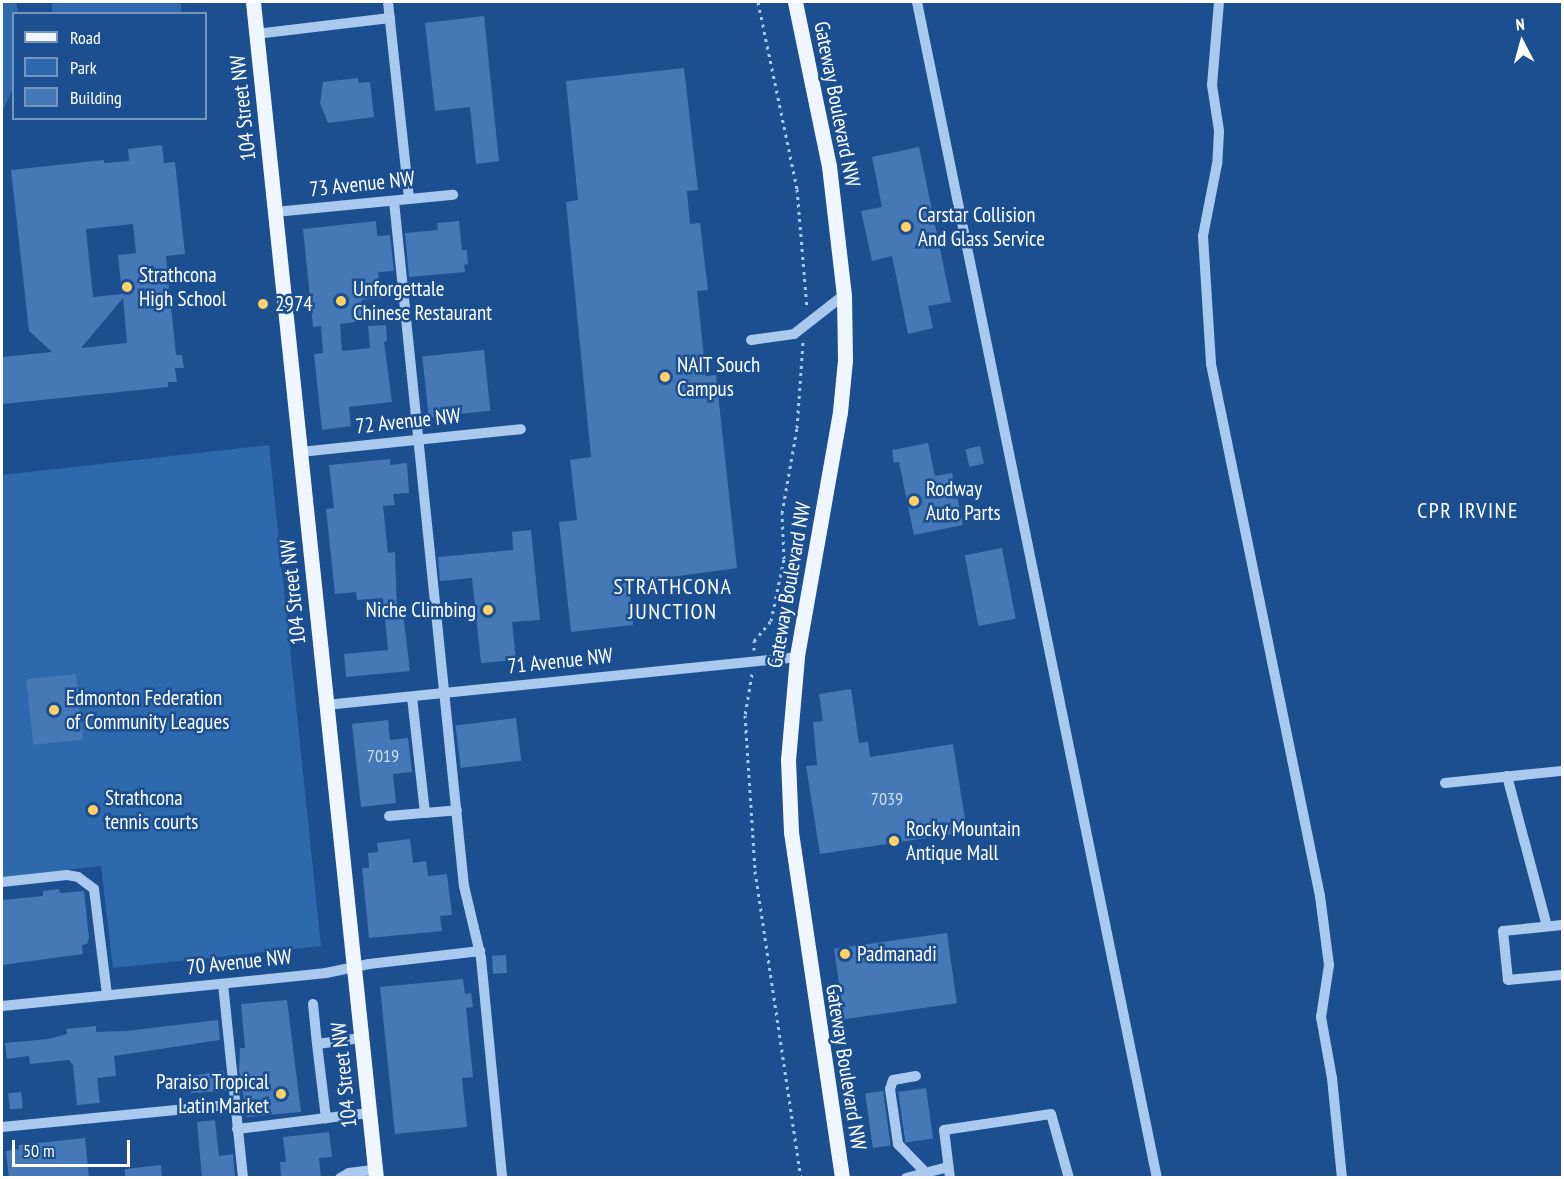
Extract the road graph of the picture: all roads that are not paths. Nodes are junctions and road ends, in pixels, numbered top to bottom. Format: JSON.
{"nodes":[{"id":1,"x":253,"y":2,"type":"edge"},
{"id":2,"x":388,"y":2,"type":"edge"},
{"id":3,"x":795,"y":2,"type":"edge"},
{"id":4,"x":917,"y":2,"type":"edge"},
{"id":5,"x":1219,"y":2,"type":"edge"},
{"id":6,"x":390,"y":18,"type":"junction"},
{"id":7,"x":256,"y":34,"type":"junction"},
{"id":8,"x":453,"y":195,"type":"dead end"},
{"id":9,"x":409,"y":199,"type":"junction"},
{"id":10,"x":394,"y":201,"type":"junction"},
{"id":11,"x":275,"y":213,"type":"junction"},
{"id":12,"x":844,"y":295,"type":"junction"},
{"id":13,"x":750,"y":340,"type":"dead end"},
{"id":14,"x":521,"y":429,"type":"dead end"},
{"id":15,"x":418,"y":439,"type":"junction"},
{"id":16,"x":300,"y":452,"type":"junction"},
{"id":17,"x":797,"y":657,"type":"junction"},
{"id":18,"x":445,"y":693,"type":"junction"},
{"id":19,"x":412,"y":697,"type":"junction"},
{"id":20,"x":326,"y":705,"type":"junction"},
{"id":21,"x":1563,"y":771,"type":"edge"},
{"id":22,"x":1507,"y":776,"type":"junction"},
{"id":23,"x":1445,"y":783,"type":"dead end"},
{"id":24,"x":457,"y":810,"type":"junction"},
{"id":25,"x":425,"y":813,"type":"junction"},
{"id":26,"x":389,"y":816,"type":"dead end"},
{"id":27,"x":2,"y":882,"type":"edge"},
{"id":28,"x":1563,"y":924,"type":"edge"},
{"id":29,"x":1547,"y":926,"type":"junction"},
{"id":30,"x":480,"y":951,"type":"junction"},
{"id":31,"x":353,"y":970,"type":"junction"},
{"id":32,"x":1563,"y":975,"type":"edge"},
{"id":33,"x":223,"y":984,"type":"junction"},
{"id":34,"x":107,"y":995,"type":"junction"},
{"id":35,"x":313,"y":1004,"type":"dead end"},
{"id":36,"x":2,"y":1005,"type":"edge"},
{"id":37,"x":361,"y":1038,"type":"junction"},
{"id":38,"x":317,"y":1044,"type":"junction"},
{"id":39,"x":916,"y":1076,"type":"dead end"},
{"id":40,"x":235,"y":1104,"type":"junction"},
{"id":41,"x":370,"y":1113,"type":"junction"},
{"id":42,"x":326,"y":1118,"type":"junction"},
{"id":43,"x":2,"y":1127,"type":"edge"},
{"id":44,"x":237,"y":1129,"type":"junction"},
{"id":45,"x":925,"y":1172,"type":"junction"},
{"id":46,"x":949,"y":1172,"type":"edge"},
{"id":47,"x":376,"y":1174,"type":"edge"},
{"id":48,"x":243,"y":1178,"type":"edge"},
{"id":49,"x":340,"y":1178,"type":"edge"},
{"id":50,"x":502,"y":1178,"type":"edge"},
{"id":51,"x":842,"y":1178,"type":"edge"},
{"id":52,"x":906,"y":1178,"type":"edge"},
{"id":53,"x":1069,"y":1178,"type":"edge"},
{"id":54,"x":1157,"y":1178,"type":"edge"},
{"id":55,"x":1342,"y":1178,"type":"edge"}],
"edges":[{"from":1,"to":7,"type":"main road","name":"104 Street NW"},
{"from":2,"to":6,"type":"street"},
{"from":3,"to":12,"type":"main road","name":"Gateway Boulevard NW"},
{"from":4,"to":54,"type":"street"},
{"from":5,"to":55,"type":"street"},
{"from":6,"to":7,"type":"street"},
{"from":6,"to":9,"type":"street"},
{"from":7,"to":11,"type":"main road","name":"104 Street NW"},
{"from":8,"to":9,"type":"street","name":"73 Avenue NW"},
{"from":9,"to":10,"type":"street","name":"73 Avenue NW"},
{"from":10,"to":11,"type":"street","name":"73 Avenue NW"},
{"from":10,"to":15,"type":"street"},
{"from":11,"to":16,"type":"main road","name":"104 Street NW"},
{"from":12,"to":13,"type":"street"},
{"from":12,"to":17,"type":"main road","name":"Gateway Boulevard NW"},
{"from":14,"to":15,"type":"street","name":"72 Avenue NW"},
{"from":15,"to":16,"type":"street","name":"72 Avenue NW"},
{"from":15,"to":18,"type":"street"},
{"from":16,"to":20,"type":"main road","name":"104 Street NW"},
{"from":17,"to":18,"type":"street","name":"71 Avenue NW"},
{"from":17,"to":51,"type":"main road","name":"Gateway Boulevard NW"},
{"from":18,"to":19,"type":"street","name":"71 Avenue NW"},
{"from":18,"to":24,"type":"street"},
{"from":19,"to":20,"type":"street","name":"71 Avenue NW"},
{"from":19,"to":25,"type":"street"},
{"from":20,"to":31,"type":"main road","name":"104 Street NW"},
{"from":21,"to":22,"type":"street"},
{"from":22,"to":23,"type":"street"},
{"from":22,"to":29,"type":"street"},
{"from":24,"to":25,"type":"street"},
{"from":24,"to":30,"type":"street"},
{"from":25,"to":26,"type":"street"},
{"from":27,"to":34,"type":"street"},
{"from":28,"to":29,"type":"street"},
{"from":29,"to":32,"type":"street"},
{"from":30,"to":31,"type":"street","name":"70 Avenue NW"},
{"from":30,"to":50,"type":"street"},
{"from":31,"to":33,"type":"street","name":"70 Avenue NW"},
{"from":31,"to":37,"type":"main road","name":"104 Street NW"},
{"from":33,"to":34,"type":"street","name":"70 Avenue NW"},
{"from":33,"to":40,"type":"street"},
{"from":34,"to":36,"type":"street","name":"70 Avenue NW"},
{"from":35,"to":38,"type":"street"},
{"from":37,"to":38,"type":"street"},
{"from":37,"to":41,"type":"main road","name":"104 Street NW"},
{"from":38,"to":42,"type":"street"},
{"from":39,"to":45,"type":"street"},
{"from":40,"to":43,"type":"street"},
{"from":40,"to":44,"type":"street"},
{"from":41,"to":42,"type":"street"},
{"from":41,"to":47,"type":"main road","name":"104 Street NW"},
{"from":42,"to":44,"type":"street"},
{"from":44,"to":48,"type":"street"},
{"from":45,"to":46,"type":"street"},
{"from":45,"to":52,"type":"street"},
{"from":46,"to":53,"type":"street"},
{"from":47,"to":49,"type":"street"}]}
